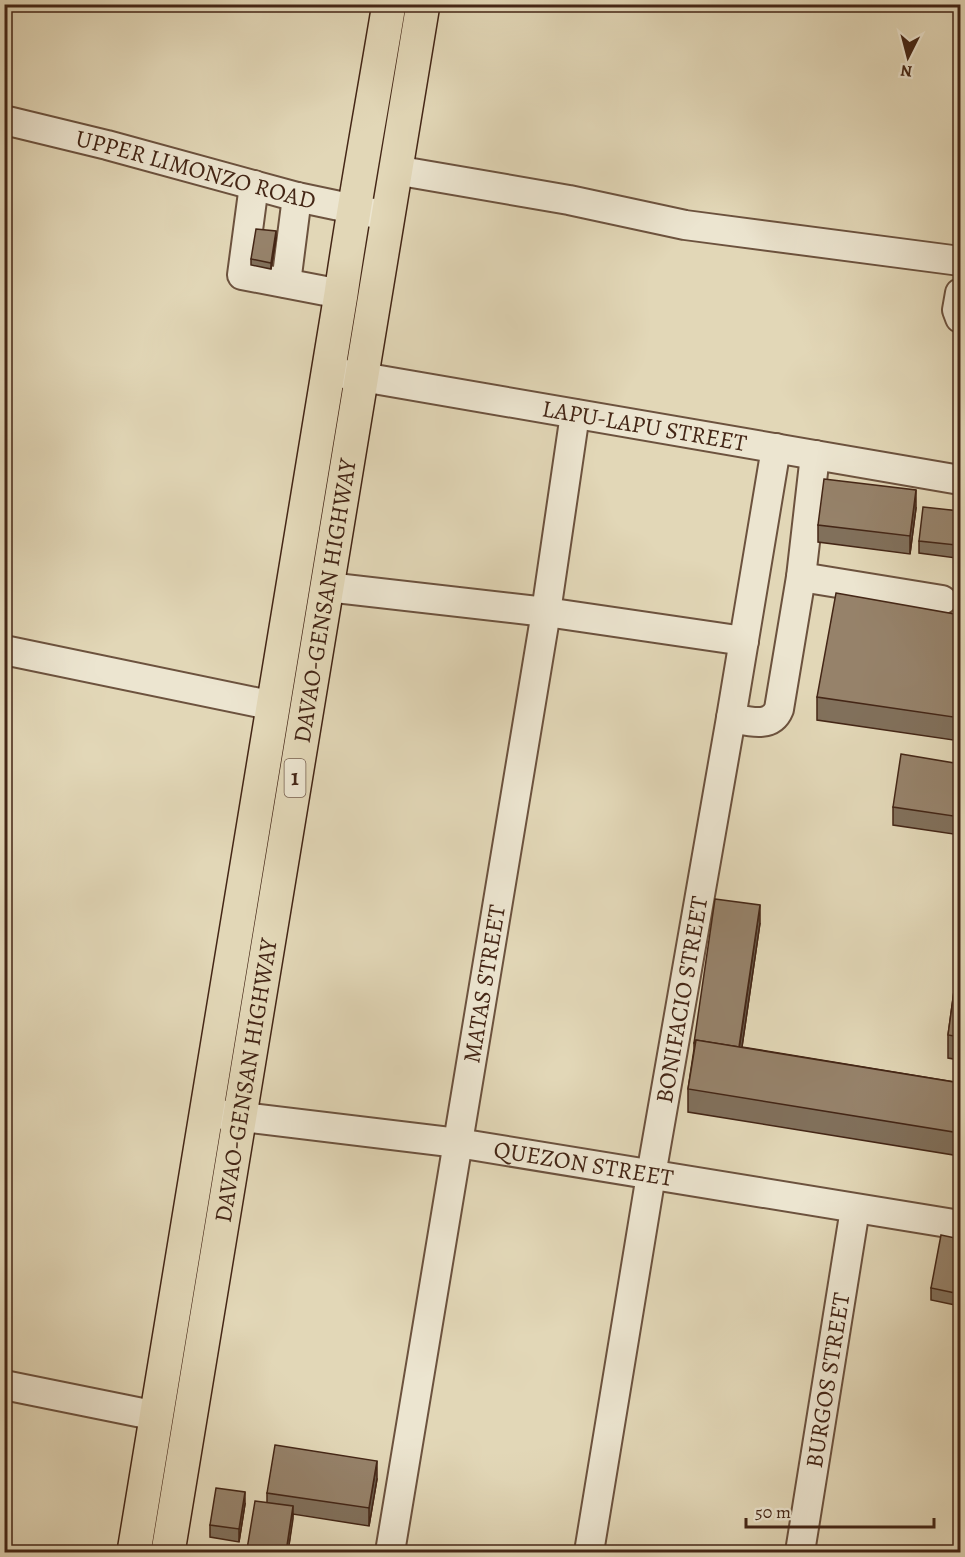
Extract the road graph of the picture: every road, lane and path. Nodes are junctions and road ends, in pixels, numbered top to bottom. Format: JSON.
{"nodes":[{"id":1,"x":389,"y":4,"type":"edge"},
{"id":2,"x":423,"y":4,"type":"edge"},
{"id":3,"x":4,"y":120,"type":"edge"},
{"id":4,"x":395,"y":170,"type":"junction"},
{"id":5,"x":254,"y":185,"type":"junction"},
{"id":6,"x":297,"y":197,"type":"junction"},
{"id":7,"x":353,"y":210,"type":"junction"},
{"id":8,"x":387,"y":216,"type":"junction"},
{"id":9,"x":960,"y":261,"type":"edge"},
{"id":10,"x":286,"y":283,"type":"junction"},
{"id":11,"x":960,"y":293,"type":"edge"},
{"id":12,"x":342,"y":294,"type":"junction"},
{"id":13,"x":960,"y":318,"type":"edge"},
{"id":14,"x":329,"y":371,"type":"junction"},
{"id":15,"x":362,"y":376,"type":"junction"},
{"id":16,"x":575,"y":414,"type":"junction"},
{"id":17,"x":776,"y":448,"type":"junction"},
{"id":18,"x":815,"y":455,"type":"junction"},
{"id":19,"x":960,"y":480,"type":"edge"},
{"id":20,"x":801,"y":577,"type":"junction"},
{"id":21,"x":327,"y":587,"type":"junction"},
{"id":22,"x":942,"y":600,"type":"dead end"},
{"id":23,"x":546,"y":612,"type":"junction"},
{"id":24,"x":743,"y":647,"type":"junction"},
{"id":25,"x":4,"y":650,"type":"edge"},
{"id":26,"x":788,"y":659,"type":"junction"},
{"id":27,"x":274,"y":706,"type":"junction"},
{"id":28,"x":731,"y":718,"type":"junction"},
{"id":29,"x":206,"y":1113,"type":"junction"},
{"id":30,"x":240,"y":1117,"type":"junction"},
{"id":31,"x":458,"y":1143,"type":"junction"},
{"id":32,"x":651,"y":1175,"type":"junction"},
{"id":33,"x":855,"y":1209,"type":"junction"},
{"id":34,"x":960,"y":1225,"type":"edge"},
{"id":35,"x":4,"y":1385,"type":"edge"},
{"id":36,"x":157,"y":1416,"type":"junction"},
{"id":37,"x":134,"y":1552,"type":"edge"},
{"id":38,"x":168,"y":1552,"type":"edge"},
{"id":39,"x":390,"y":1552,"type":"edge"},
{"id":40,"x":590,"y":1552,"type":"edge"},
{"id":41,"x":800,"y":1552,"type":"edge"}],
"edges":[{"from":1,"to":7,"type":"highway","name":"DAVAO-GENSAN HIGHWAY","number":"1"},
{"from":2,"to":4,"type":"highway","name":"DAVAO-GENSAN HIGHWAY","number":"1"},
{"from":3,"to":5,"type":"street","name":"UPPER LIMONZO ROAD"},
{"from":4,"to":8,"type":"highway","name":"DAVAO-GENSAN HIGHWAY","number":"1"},
{"from":4,"to":9,"type":"street"},
{"from":5,"to":6,"type":"street","name":"UPPER LIMONZO ROAD"},
{"from":5,"to":10,"type":"street"},
{"from":6,"to":7,"type":"street","name":"UPPER LIMONZO ROAD"},
{"from":6,"to":10,"type":"street"},
{"from":7,"to":8,"type":"street","name":"UPPER LIMONZO ROAD"},
{"from":7,"to":12,"type":"highway","name":"DAVAO-GENSAN HIGHWAY","number":"1"},
{"from":8,"to":15,"type":"highway","name":"DAVAO-GENSAN HIGHWAY","number":"1"},
{"from":10,"to":12,"type":"street"},
{"from":11,"to":13,"type":"street"},
{"from":12,"to":14,"type":"highway","name":"DAVAO-GENSAN HIGHWAY","number":"1"},
{"from":14,"to":15,"type":"street","name":"LAPU-LAPU STREET"},
{"from":14,"to":27,"type":"highway","name":"DAVAO-GENSAN HIGHWAY","number":"1"},
{"from":15,"to":16,"type":"street","name":"LAPU-LAPU STREET"},
{"from":15,"to":21,"type":"highway","name":"DAVAO-GENSAN HIGHWAY","number":"1"},
{"from":16,"to":17,"type":"street","name":"LAPU-LAPU STREET"},
{"from":16,"to":23,"type":"street","name":"MATAS STREET"},
{"from":17,"to":18,"type":"street","name":"LAPU-LAPU STREET"},
{"from":17,"to":24,"type":"street","name":"BONIFACIO STREET"},
{"from":18,"to":19,"type":"street","name":"LAPU-LAPU STREET"},
{"from":18,"to":20,"type":"street"},
{"from":20,"to":22,"type":"street"},
{"from":20,"to":26,"type":"street"},
{"from":21,"to":23,"type":"street"},
{"from":21,"to":30,"type":"highway","name":"DAVAO-GENSAN HIGHWAY","number":"1"},
{"from":23,"to":24,"type":"street"},
{"from":23,"to":31,"type":"street","name":"MATAS STREET"},
{"from":24,"to":26,"type":"street"},
{"from":24,"to":28,"type":"street","name":"BONIFACIO STREET"},
{"from":25,"to":27,"type":"street"},
{"from":26,"to":28,"type":"street"},
{"from":27,"to":29,"type":"highway","name":"DAVAO-GENSAN HIGHWAY","number":"1"},
{"from":28,"to":32,"type":"street","name":"BONIFACIO STREET"},
{"from":29,"to":30,"type":"street","name":"QUEZON STREET"},
{"from":29,"to":36,"type":"highway","name":"DAVAO-GENSAN HIGHWAY","number":"1"},
{"from":30,"to":31,"type":"street","name":"QUEZON STREET"},
{"from":30,"to":38,"type":"highway","name":"DAVAO-GENSAN HIGHWAY","number":"1"},
{"from":31,"to":32,"type":"street","name":"QUEZON STREET"},
{"from":31,"to":39,"type":"street","name":"MATAS STREET"},
{"from":32,"to":33,"type":"street","name":"QUEZON STREET"},
{"from":32,"to":40,"type":"street","name":"BONIFACIO STREET"},
{"from":33,"to":34,"type":"street","name":"QUEZON STREET"},
{"from":33,"to":41,"type":"street","name":"BURGOS STREET"},
{"from":35,"to":36,"type":"street"},
{"from":36,"to":37,"type":"highway","name":"DAVAO-GENSAN HIGHWAY","number":"1"}]}
